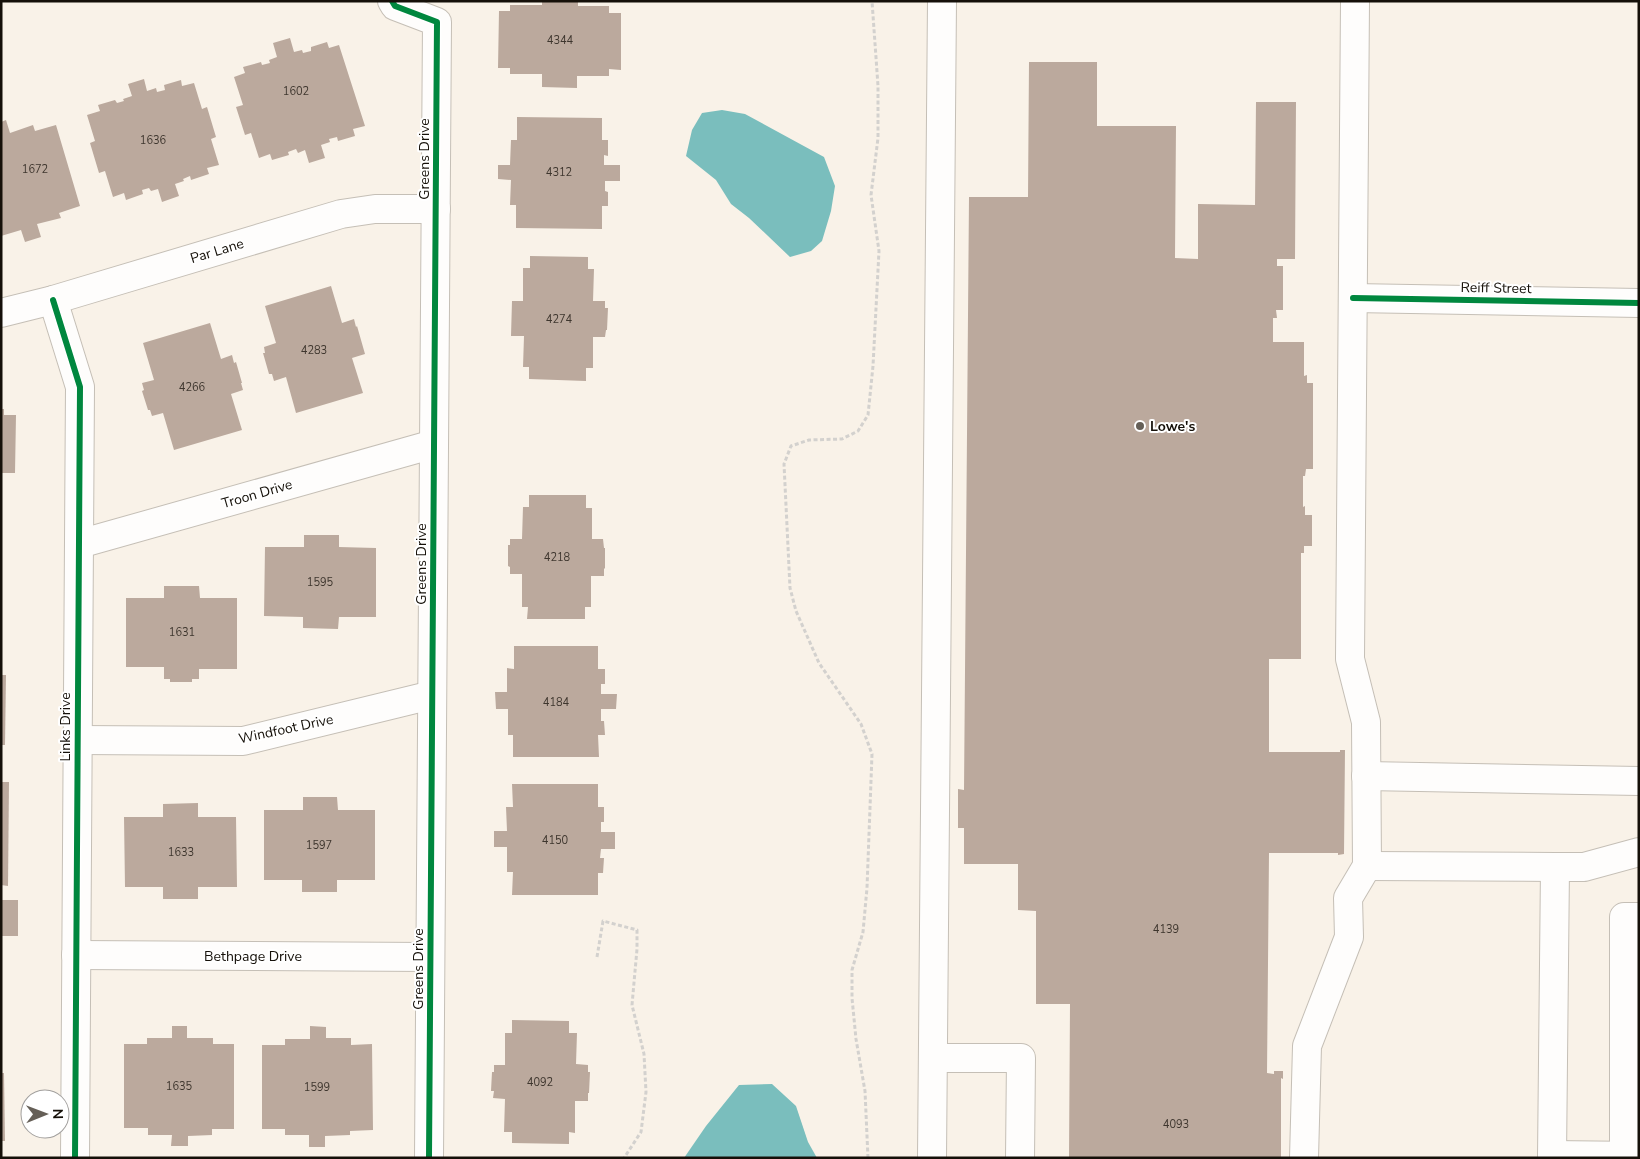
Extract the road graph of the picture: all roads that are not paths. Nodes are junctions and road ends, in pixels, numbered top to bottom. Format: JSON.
{"nodes":[{"id":1,"x":392,"y":1,"type":"edge"},
{"id":2,"x":942,"y":1,"type":"edge"},
{"id":3,"x":1355,"y":1,"type":"edge"},
{"id":4,"x":436,"y":209,"type":"junction"},
{"id":5,"x":1353,"y":298,"type":"junction"},
{"id":6,"x":53,"y":300,"type":"junction"},
{"id":7,"x":1639,"y":303,"type":"edge"},
{"id":8,"x":1,"y":313,"type":"edge"},
{"id":9,"x":434,"y":444,"type":"junction"},
{"id":10,"x":79,"y":544,"type":"junction"},
{"id":11,"x":432,"y":695,"type":"junction"},
{"id":12,"x":78,"y":740,"type":"junction"},
{"id":13,"x":1366,"y":776,"type":"junction"},
{"id":14,"x":1639,"y":781,"type":"edge"},
{"id":15,"x":1639,"y":852,"type":"edge"},
{"id":16,"x":1367,"y":866,"type":"junction"},
{"id":17,"x":1554,"y":867,"type":"junction"},
{"id":18,"x":1639,"y":917,"type":"edge"},
{"id":19,"x":76,"y":955,"type":"junction"},
{"id":20,"x":430,"y":957,"type":"junction"},
{"id":21,"x":933,"y":1058,"type":"junction"},
{"id":22,"x":1631,"y":1085,"type":"edge"},
{"id":23,"x":1552,"y":1156,"type":"edge"},
{"id":24,"x":1634,"y":1156,"type":"edge"},
{"id":25,"x":75,"y":1158,"type":"edge"},
{"id":26,"x":429,"y":1158,"type":"edge"},
{"id":27,"x":932,"y":1158,"type":"edge"},
{"id":28,"x":1020,"y":1158,"type":"edge"},
{"id":29,"x":1304,"y":1158,"type":"edge"}],
"edges":[{"from":1,"to":4,"type":"street","name":"Greens Drive"},
{"from":2,"to":21,"type":"street"},
{"from":3,"to":5,"type":"street"},
{"from":4,"to":6,"type":"street","name":"Par Lane"},
{"from":4,"to":9,"type":"street","name":"Greens Drive"},
{"from":5,"to":7,"type":"street","name":"Reiff Street"},
{"from":5,"to":13,"type":"street"},
{"from":6,"to":8,"type":"street","name":"Par Lane"},
{"from":6,"to":10,"type":"street","name":"Links Drive"},
{"from":9,"to":10,"type":"street","name":"Troon Drive"},
{"from":9,"to":11,"type":"street","name":"Greens Drive"},
{"from":10,"to":12,"type":"street","name":"Links Drive"},
{"from":11,"to":12,"type":"street","name":"Windfoot Drive"},
{"from":11,"to":20,"type":"street","name":"Greens Drive"},
{"from":12,"to":19,"type":"street","name":"Links Drive"},
{"from":13,"to":14,"type":"street"},
{"from":13,"to":16,"type":"street"},
{"from":15,"to":17,"type":"street"},
{"from":16,"to":17,"type":"street"},
{"from":16,"to":29,"type":"street"},
{"from":17,"to":23,"type":"street"},
{"from":18,"to":22,"type":"street"},
{"from":19,"to":20,"type":"street","name":"Bethpage Drive"},
{"from":19,"to":25,"type":"street","name":"Links Drive"},
{"from":20,"to":26,"type":"street","name":"Greens Drive"},
{"from":21,"to":27,"type":"street"},
{"from":21,"to":28,"type":"street"},
{"from":22,"to":24,"type":"street"},
{"from":23,"to":24,"type":"street"}]}
